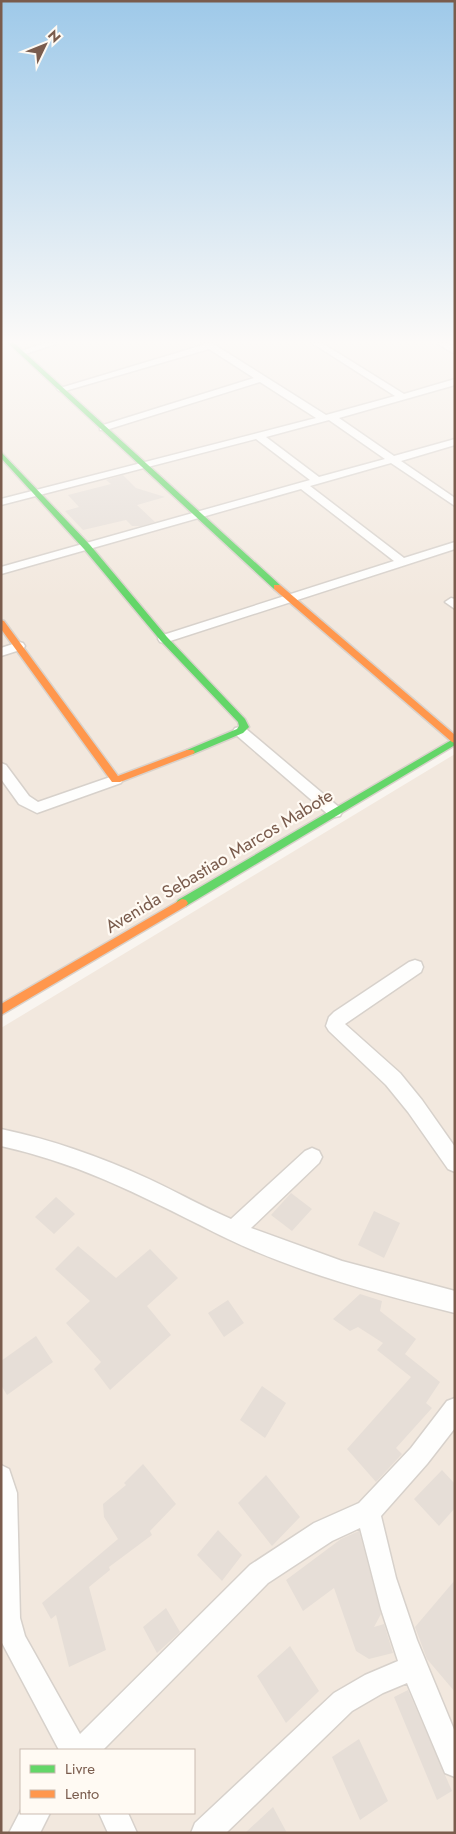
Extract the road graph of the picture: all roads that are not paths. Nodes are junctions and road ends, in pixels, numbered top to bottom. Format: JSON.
{"nodes":[{"id":1,"x":103,"y":428,"type":"edge"},
{"id":2,"x":283,"y":429,"type":"edge"},
{"id":3,"x":344,"y":429,"type":"edge"},
{"id":4,"x":257,"y":435,"type":"junction"},
{"id":5,"x":455,"y":442,"type":"edge"},
{"id":6,"x":1,"y":454,"type":"edge"},
{"id":7,"x":394,"y":460,"type":"junction"},
{"id":8,"x":144,"y":464,"type":"junction"},
{"id":9,"x":319,"y":482,"type":"junction"},
{"id":10,"x":304,"y":486,"type":"junction"},
{"id":11,"x":36,"y":492,"type":"junction"},
{"id":12,"x":1,"y":502,"type":"edge"},
{"id":13,"x":455,"y":503,"type":"edge"},
{"id":14,"x":200,"y":515,"type":"junction"},
{"id":15,"x":455,"y":545,"type":"edge"},
{"id":16,"x":87,"y":547,"type":"junction"},
{"id":17,"x":402,"y":562,"type":"junction"},
{"id":18,"x":1,"y":572,"type":"edge"},
{"id":19,"x":290,"y":598,"type":"junction"},
{"id":20,"x":1,"y":623,"type":"edge"},
{"id":21,"x":164,"y":639,"type":"junction"},
{"id":22,"x":19,"y":646,"type":"junction"},
{"id":23,"x":1,"y":652,"type":"edge"},
{"id":24,"x":240,"y":731,"type":"junction"},
{"id":25,"x":455,"y":741,"type":"edge"},
{"id":26,"x":1,"y":768,"type":"edge"},
{"id":27,"x":116,"y":780,"type":"junction"},
{"id":28,"x":335,"y":812,"type":"junction"},
{"id":29,"x":415,"y":967,"type":"dead end"},
{"id":30,"x":1,"y":1010,"type":"edge"},
{"id":31,"x":1,"y":1138,"type":"edge"},
{"id":32,"x":312,"y":1157,"type":"dead end"},
{"id":33,"x":455,"y":1163,"type":"edge"},
{"id":34,"x":233,"y":1231,"type":"junction"},
{"id":35,"x":455,"y":1302,"type":"edge"},
{"id":36,"x":455,"y":1409,"type":"edge"},
{"id":37,"x":1,"y":1477,"type":"edge"},
{"id":38,"x":368,"y":1512,"type":"junction"},
{"id":39,"x":3,"y":1593,"type":"edge"},
{"id":40,"x":412,"y":1668,"type":"junction"},
{"id":41,"x":73,"y":1749,"type":"edge"},
{"id":42,"x":85,"y":1749,"type":"edge"},
{"id":43,"x":455,"y":1763,"type":"edge"},
{"id":44,"x":35,"y":1814,"type":"edge"},
{"id":45,"x":114,"y":1814,"type":"edge"},
{"id":46,"x":23,"y":1833,"type":"edge"},
{"id":47,"x":123,"y":1833,"type":"edge"},
{"id":48,"x":205,"y":1833,"type":"edge"}],
"edges":[{"from":1,"to":8,"type":"street"},
{"from":2,"to":4,"type":"street"},
{"from":3,"to":7,"type":"street"},
{"from":4,"to":8,"type":"street"},
{"from":4,"to":9,"type":"street"},
{"from":5,"to":7,"type":"street"},
{"from":6,"to":11,"type":"street"},
{"from":7,"to":9,"type":"street"},
{"from":7,"to":13,"type":"street"},
{"from":8,"to":11,"type":"street"},
{"from":8,"to":14,"type":"street"},
{"from":9,"to":10,"type":"street"},
{"from":10,"to":14,"type":"street"},
{"from":10,"to":17,"type":"street"},
{"from":11,"to":12,"type":"street"},
{"from":11,"to":16,"type":"street"},
{"from":14,"to":16,"type":"street"},
{"from":14,"to":19,"type":"street"},
{"from":15,"to":17,"type":"street"},
{"from":16,"to":18,"type":"street"},
{"from":16,"to":21,"type":"street"},
{"from":17,"to":19,"type":"street"},
{"from":19,"to":21,"type":"street"},
{"from":19,"to":25,"type":"street"},
{"from":20,"to":22,"type":"street"},
{"from":21,"to":24,"type":"street"},
{"from":22,"to":23,"type":"street"},
{"from":22,"to":27,"type":"street"},
{"from":24,"to":27,"type":"street"},
{"from":24,"to":28,"type":"street"},
{"from":25,"to":28,"type":"street","name":"Avenida Sebastiao Marcos Mabote"},
{"from":26,"to":27,"type":"street"},
{"from":28,"to":30,"type":"street","name":"Avenida Sebastiao Marcos Mabote"},
{"from":29,"to":33,"type":"street"},
{"from":31,"to":34,"type":"street"},
{"from":32,"to":34,"type":"street"},
{"from":34,"to":35,"type":"street"},
{"from":36,"to":38,"type":"street"},
{"from":37,"to":39,"type":"street"},
{"from":38,"to":40,"type":"street"},
{"from":38,"to":42,"type":"street"},
{"from":39,"to":41,"type":"street"},
{"from":40,"to":43,"type":"street"},
{"from":40,"to":48,"type":"street"},
{"from":44,"to":46,"type":"street"},
{"from":45,"to":47,"type":"street"}]}
